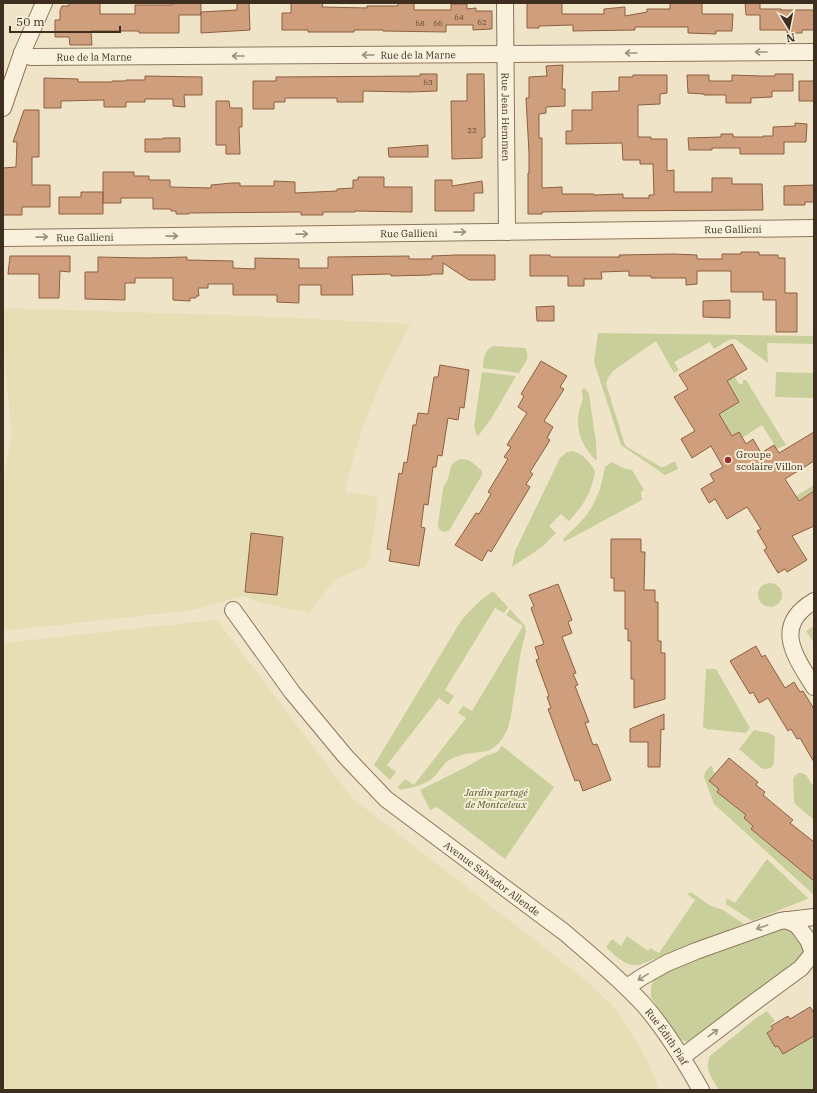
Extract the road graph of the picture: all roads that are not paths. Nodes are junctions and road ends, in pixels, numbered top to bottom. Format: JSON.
{"nodes":[{"id":1,"x":44,"y":3,"type":"edge"},
{"id":2,"x":505,"y":3,"type":"edge"},
{"id":3,"x":814,"y":52,"type":"edge"},
{"id":4,"x":22,"y":53,"type":"junction"},
{"id":5,"x":505,"y":54,"type":"junction"},
{"id":6,"x":3,"y":108,"type":"edge"},
{"id":7,"x":814,"y":228,"type":"edge"},
{"id":8,"x":506,"y":232,"type":"junction"},
{"id":9,"x":3,"y":238,"type":"edge"},
{"id":10,"x":814,"y":601,"type":"edge"},
{"id":11,"x":233,"y":610,"type":"dead end"},
{"id":12,"x":814,"y":687,"type":"edge"},
{"id":13,"x":814,"y":917,"type":"edge"},
{"id":14,"x":786,"y":920,"type":"junction"},
{"id":15,"x":813,"y":952,"type":"edge"},
{"id":16,"x":627,"y":987,"type":"junction"},
{"id":17,"x":682,"y":1057,"type":"junction"},
{"id":18,"x":701,"y":1090,"type":"edge"}],
"edges":[{"from":1,"to":4,"type":"street"},
{"from":2,"to":5,"type":"street","name":"Rue Jean Hemmen"},
{"from":3,"to":5,"type":"street","name":"Rue de la Marne","one_way":true},
{"from":5,"to":4,"type":"street","name":"Rue de la Marne","one_way":true},
{"from":4,"to":6,"type":"street"},
{"from":5,"to":8,"type":"street","name":"Rue Jean Hemmen"},
{"from":7,"to":8,"type":"street","name":"Rue Gallieni"},
{"from":9,"to":8,"type":"street","name":"Rue Gallieni","one_way":true},
{"from":10,"to":12,"type":"street"},
{"from":11,"to":16,"type":"street","name":"Avenue Salvador Allende"},
{"from":13,"to":14,"type":"street"},
{"from":14,"to":15,"type":"street"},
{"from":14,"to":16,"type":"street","one_way":true},
{"from":17,"to":15,"type":"street","one_way":true},
{"from":16,"to":17,"type":"street","name":"Rue Édith Piaf"},
{"from":17,"to":18,"type":"street","name":"Rue Édith Piaf"}]}
